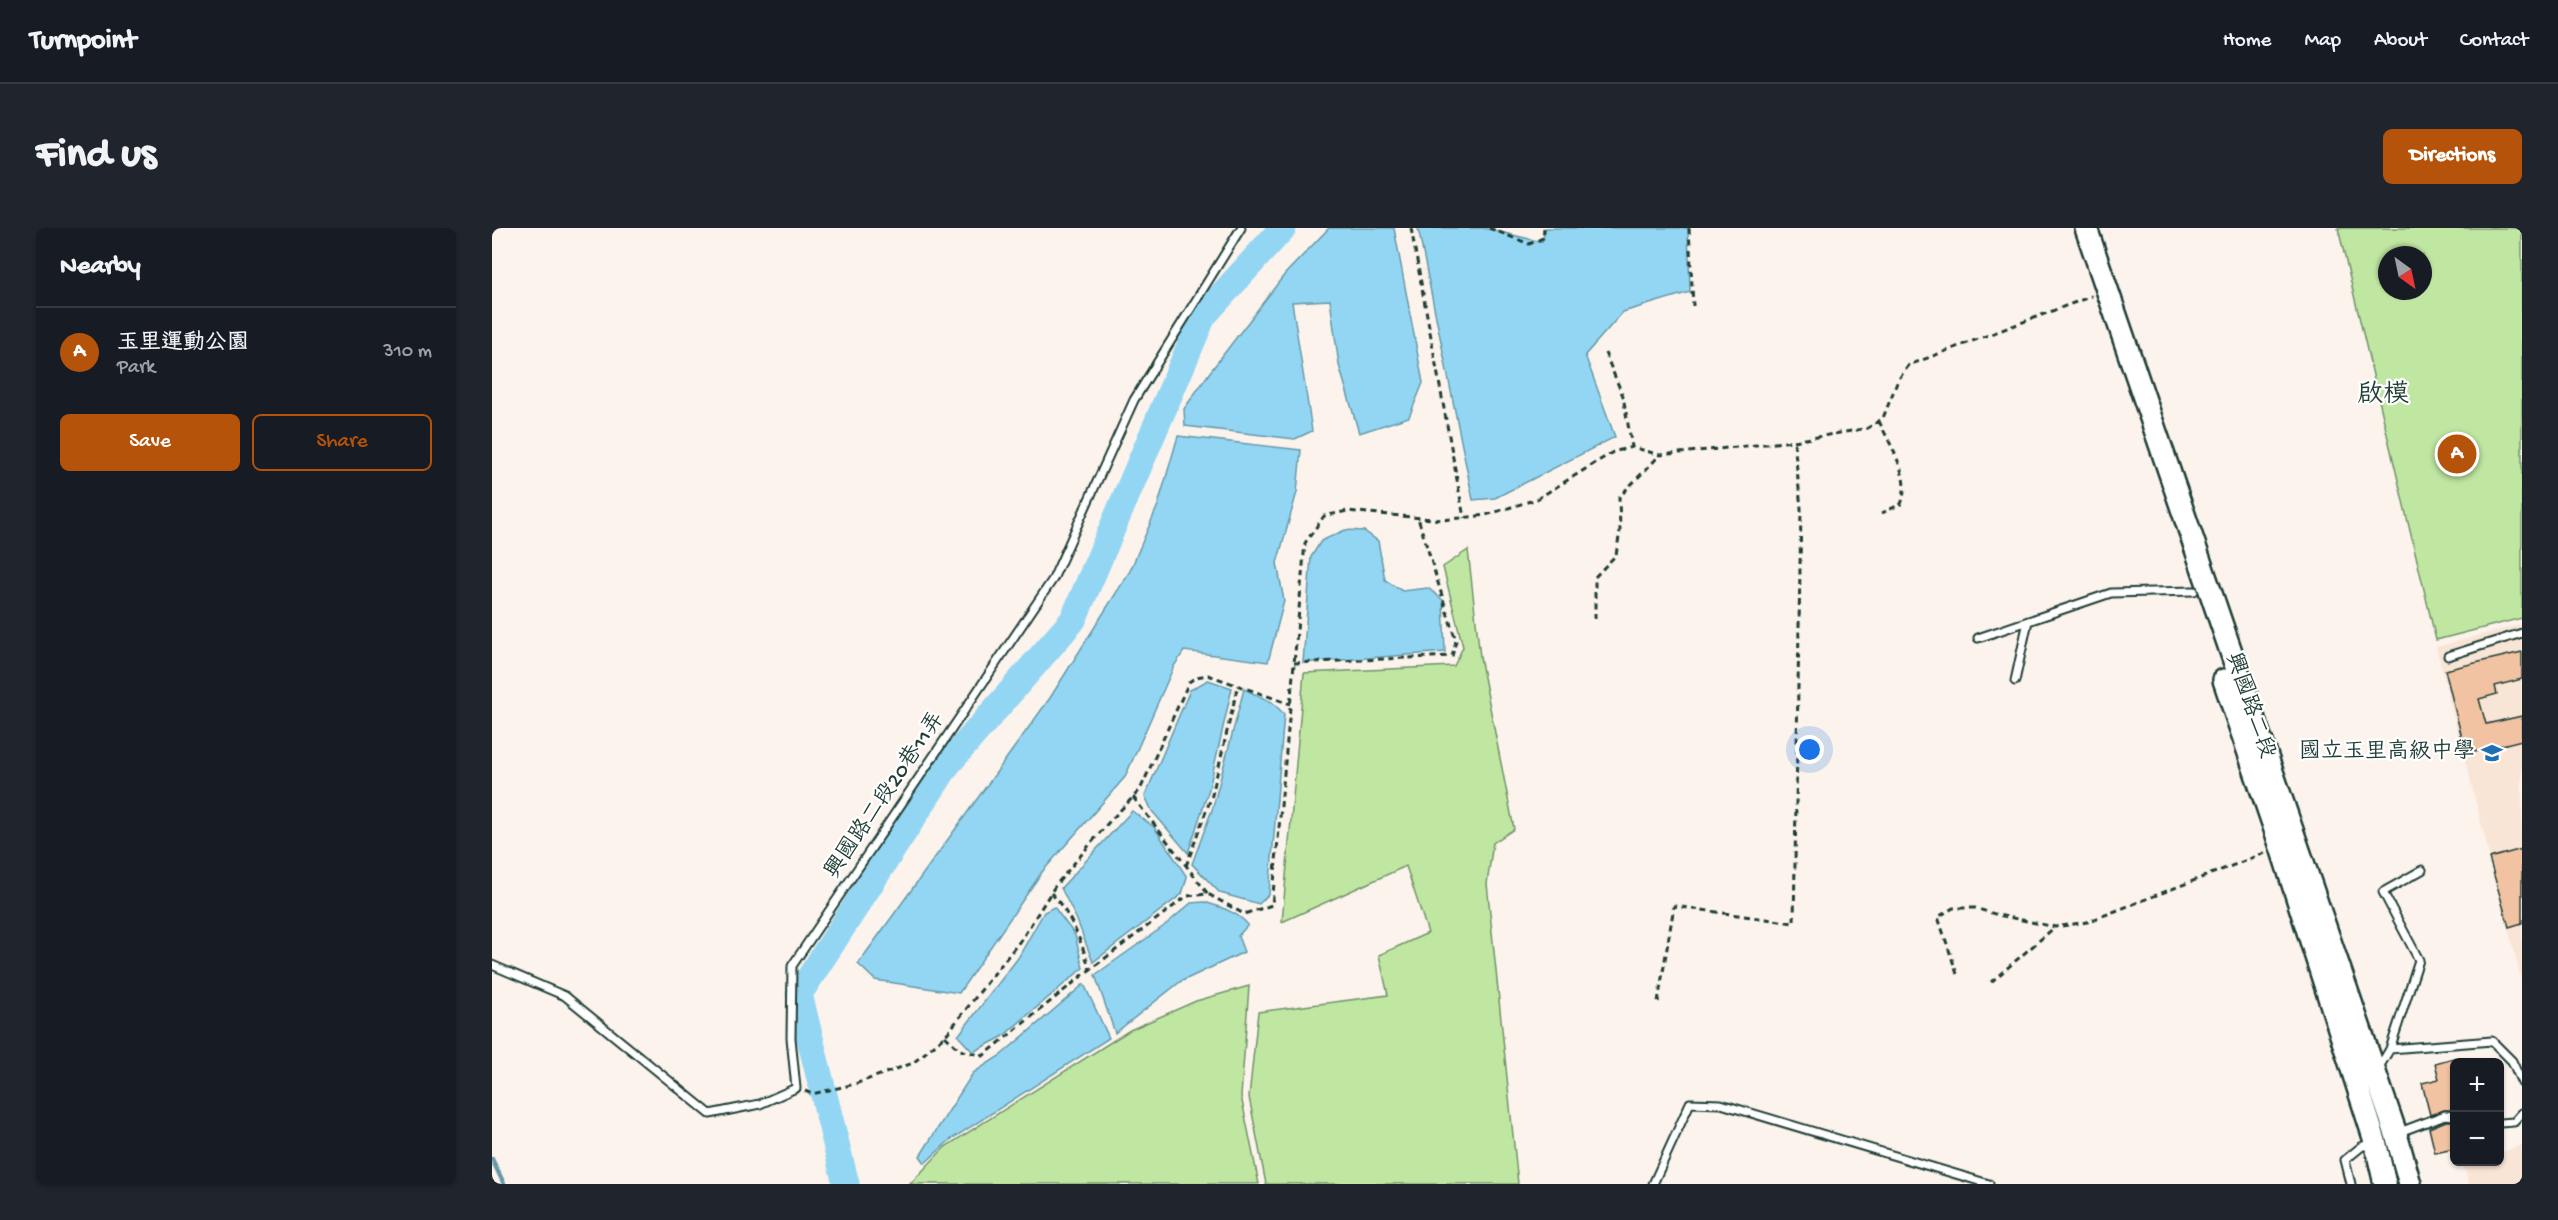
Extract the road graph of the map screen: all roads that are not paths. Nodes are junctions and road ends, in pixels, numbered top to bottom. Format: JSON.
{"nodes":[{"id":1,"x":1241,"y":228,"type":"edge"},
{"id":2,"x":2071,"y":228,"type":"edge"},
{"id":3,"x":2086,"y":228,"type":"edge"},
{"id":4,"x":2194,"y":591,"type":"junction"},
{"id":5,"x":2028,"y":621,"type":"junction"},
{"id":6,"x":2522,"y":633,"type":"edge"},
{"id":7,"x":1978,"y":638,"type":"dead end"},
{"id":8,"x":2448,"y":656,"type":"dead end"},
{"id":9,"x":2015,"y":681,"type":"dead end"},
{"id":10,"x":2422,"y":870,"type":"dead end"},
{"id":11,"x":492,"y":965,"type":"edge"},
{"id":12,"x":2390,"y":1049,"type":"junction"},
{"id":13,"x":2375,"y":1074,"type":"junction"},
{"id":14,"x":2522,"y":1083,"type":"edge"},
{"id":15,"x":2522,"y":1113,"type":"edge"},
{"id":16,"x":2450,"y":1116,"type":"edge"},
{"id":17,"x":2504,"y":1123,"type":"edge"},
{"id":18,"x":2396,"y":1134,"type":"junction"},
{"id":19,"x":2375,"y":1142,"type":"junction"},
{"id":20,"x":1653,"y":1184,"type":"edge"},
{"id":21,"x":1989,"y":1184,"type":"edge"},
{"id":22,"x":2351,"y":1184,"type":"edge"},
{"id":23,"x":2385,"y":1184,"type":"edge"},
{"id":24,"x":2410,"y":1184,"type":"edge"}],
"edges":[{"from":1,"to":11,"type":"lane","name":"興國路二段20巷11弄"},
{"from":2,"to":4,"type":"main road","name":"興國路二段"},
{"from":3,"to":13,"type":"main road","name":"興國路二段"},
{"from":4,"to":5,"type":"lane"},
{"from":4,"to":19,"type":"main road","name":"興國路二段"},
{"from":5,"to":7,"type":"lane"},
{"from":5,"to":9,"type":"lane"},
{"from":6,"to":8,"type":"lane"},
{"from":10,"to":12,"type":"lane"},
{"from":12,"to":13,"type":"lane"},
{"from":12,"to":14,"type":"lane"},
{"from":13,"to":18,"type":"main road","name":"興國路二段"},
{"from":15,"to":17,"type":"lane"},
{"from":16,"to":18,"type":"lane"},
{"from":18,"to":19,"type":"lane"},
{"from":18,"to":24,"type":"main road","name":"興國路二段"},
{"from":19,"to":22,"type":"lane"},
{"from":19,"to":23,"type":"main road","name":"興國路二段"},
{"from":20,"to":21,"type":"lane"}]}
